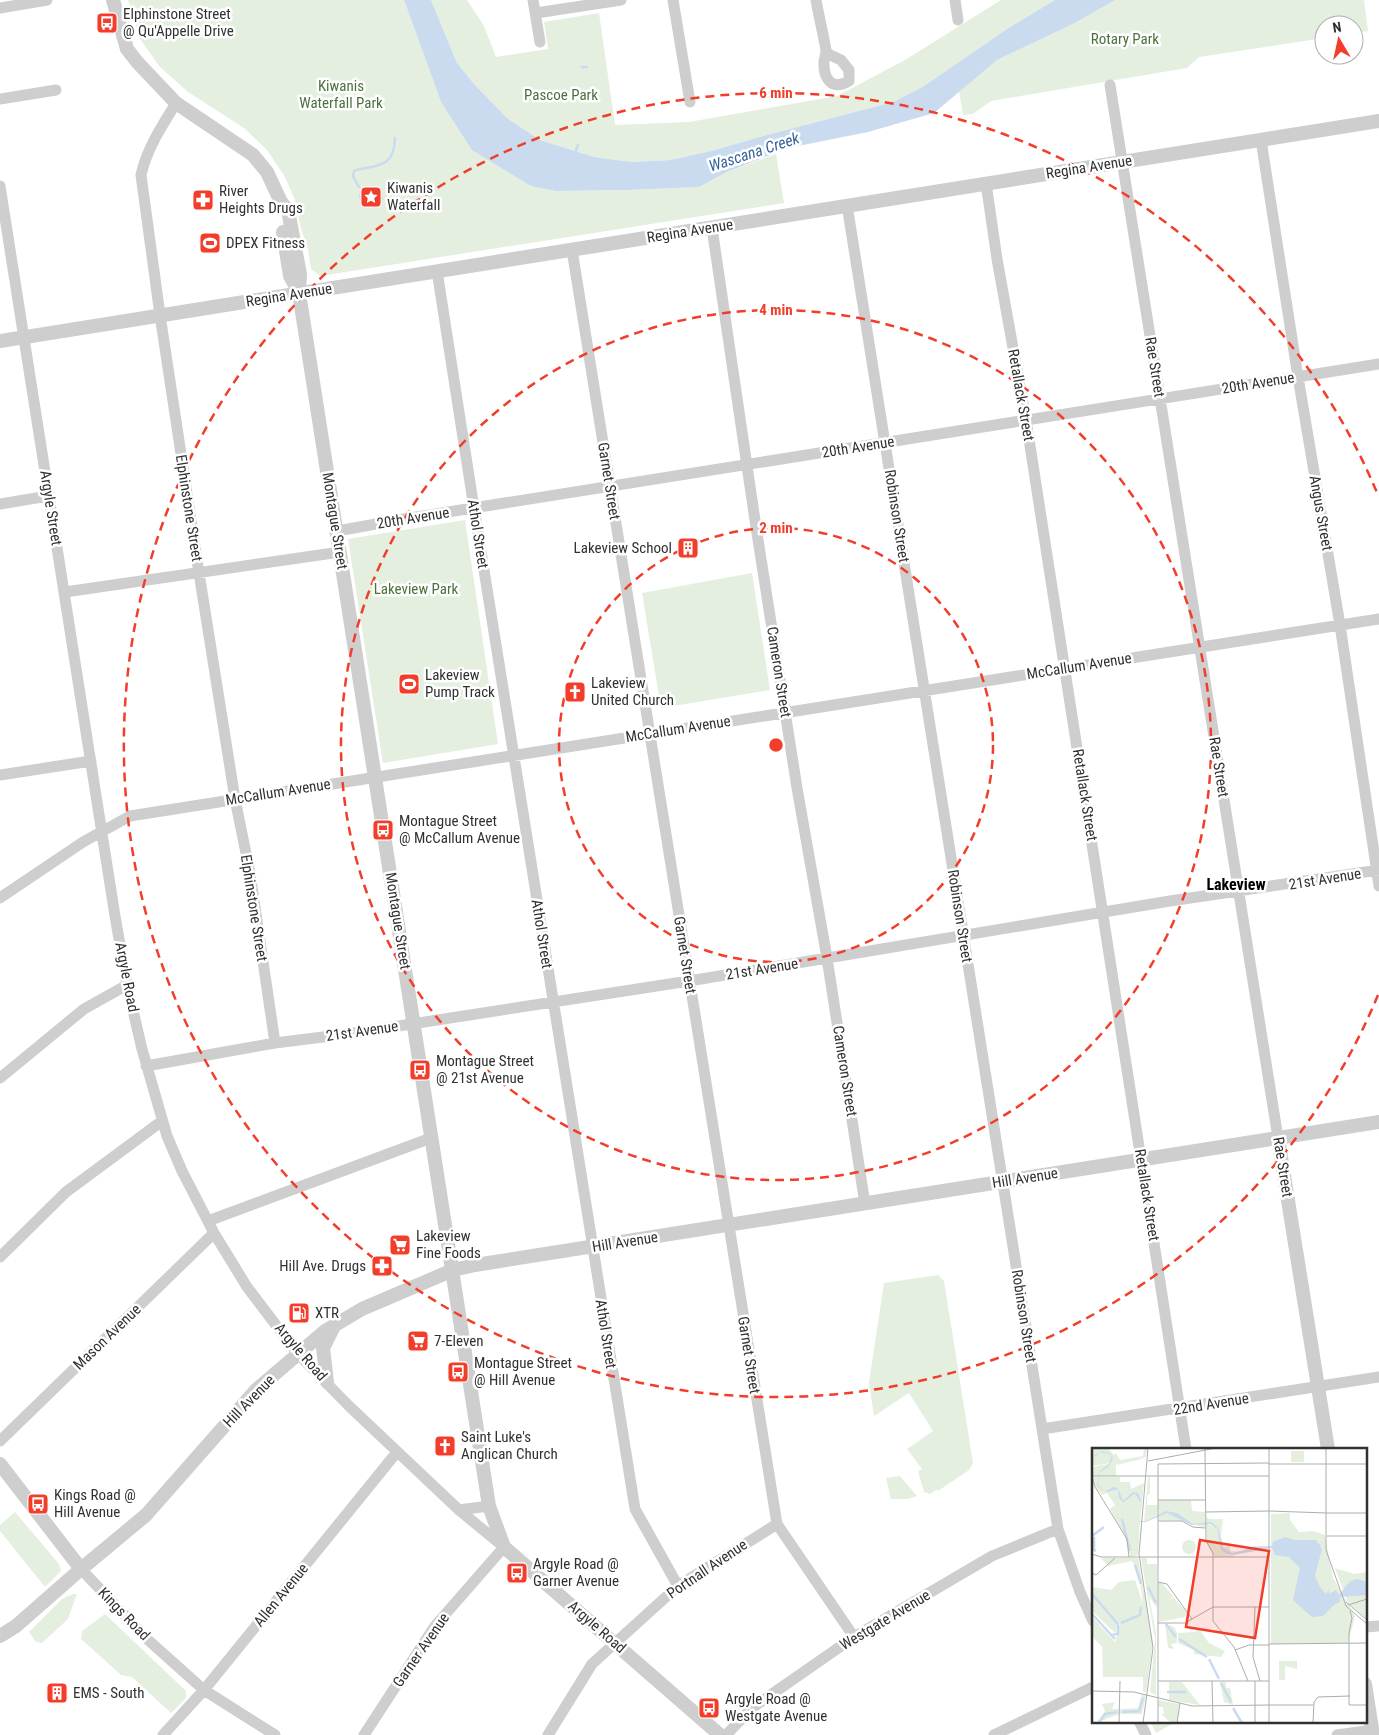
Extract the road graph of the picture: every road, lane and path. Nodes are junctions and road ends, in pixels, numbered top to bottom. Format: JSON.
{"nodes":[{"id":1,"x":47,"y":0,"type":"edge"},
{"id":2,"x":112,"y":0,"type":"edge"},
{"id":3,"x":534,"y":0,"type":"edge"},
{"id":4,"x":621,"y":0,"type":"edge"},
{"id":5,"x":673,"y":0,"type":"edge"},
{"id":6,"x":816,"y":0,"type":"edge"},
{"id":7,"x":955,"y":0,"type":"edge"},
{"id":8,"x":0,"y":8,"type":"edge"},
{"id":9,"x":536,"y":13,"type":"junction"},
{"id":10,"x":958,"y":20,"type":"dead end"},
{"id":11,"x":540,"y":42,"type":"dead end"},
{"id":12,"x":826,"y":53,"type":"dead end"},
{"id":13,"x":1110,"y":85,"type":"dead end"},
{"id":14,"x":56,"y":90,"type":"dead end"},
{"id":15,"x":0,"y":99,"type":"edge"},
{"id":16,"x":690,"y":102,"type":"dead end"},
{"id":17,"x":176,"y":103,"type":"junction"},
{"id":18,"x":1379,"y":122,"type":"edge"},
{"id":19,"x":1261,"y":140,"type":"junction"},
{"id":20,"x":1123,"y":162,"type":"junction"},
{"id":21,"x":986,"y":183,"type":"junction"},
{"id":22,"x":0,"y":186,"type":"edge"},
{"id":23,"x":847,"y":205,"type":"junction"},
{"id":24,"x":712,"y":228,"type":"junction"},
{"id":25,"x":572,"y":250,"type":"junction"},
{"id":26,"x":437,"y":271,"type":"junction"},
{"id":27,"x":299,"y":293,"type":"junction"},
{"id":28,"x":160,"y":315,"type":"junction"},
{"id":29,"x":24,"y":338,"type":"junction"},
{"id":30,"x":0,"y":341,"type":"edge"},
{"id":31,"x":1379,"y":364,"type":"edge"},
{"id":32,"x":1298,"y":377,"type":"junction"},
{"id":33,"x":1160,"y":398,"type":"junction"},
{"id":34,"x":1026,"y":420,"type":"junction"},
{"id":35,"x":885,"y":442,"type":"junction"},
{"id":36,"x":746,"y":464,"type":"junction"},
{"id":37,"x":610,"y":486,"type":"junction"},
{"id":38,"x":48,"y":496,"type":"junction"},
{"id":39,"x":0,"y":504,"type":"edge"},
{"id":40,"x":474,"y":508,"type":"junction"},
{"id":41,"x":336,"y":531,"type":"junction"},
{"id":42,"x":340,"y":552,"type":"junction"},
{"id":43,"x":199,"y":573,"type":"junction"},
{"id":44,"x":65,"y":592,"type":"junction"},
{"id":45,"x":1379,"y":619,"type":"edge"},
{"id":46,"x":1340,"y":625,"type":"junction"},
{"id":47,"x":1200,"y":647,"type":"junction"},
{"id":48,"x":1065,"y":668,"type":"junction"},
{"id":49,"x":924,"y":690,"type":"junction"},
{"id":50,"x":786,"y":712,"type":"junction"},
{"id":51,"x":650,"y":734,"type":"junction"},
{"id":52,"x":514,"y":755,"type":"junction"},
{"id":53,"x":91,"y":761,"type":"junction"},
{"id":54,"x":0,"y":775,"type":"edge"},
{"id":55,"x":375,"y":777,"type":"junction"},
{"id":56,"x":236,"y":799,"type":"junction"},
{"id":57,"x":101,"y":831,"type":"junction"},
{"id":58,"x":1378,"y":871,"type":"edge"},
{"id":59,"x":1379,"y":886,"type":"edge"},
{"id":60,"x":1239,"y":890,"type":"junction"},
{"id":61,"x":0,"y":898,"type":"edge"},
{"id":62,"x":1103,"y":912,"type":"junction"},
{"id":63,"x":964,"y":936,"type":"junction"},
{"id":64,"x":827,"y":958,"type":"junction"},
{"id":65,"x":690,"y":981,"type":"junction"},
{"id":66,"x":128,"y":985,"type":"junction"},
{"id":67,"x":553,"y":1002,"type":"junction"},
{"id":68,"x":414,"y":1024,"type":"junction"},
{"id":69,"x":275,"y":1043,"type":"junction"},
{"id":70,"x":146,"y":1066,"type":"junction"},
{"id":71,"x":0,"y":1078,"type":"edge"},
{"id":72,"x":162,"y":1121,"type":"junction"},
{"id":73,"x":1379,"y":1122,"type":"edge"},
{"id":74,"x":432,"y":1138,"type":"junction"},
{"id":75,"x":1278,"y":1138,"type":"junction"},
{"id":76,"x":1142,"y":1160,"type":"junction"},
{"id":77,"x":1003,"y":1182,"type":"junction"},
{"id":78,"x":865,"y":1204,"type":"junction"},
{"id":79,"x":208,"y":1221,"type":"junction"},
{"id":80,"x":729,"y":1225,"type":"junction"},
{"id":81,"x":214,"y":1233,"type":"junction"},
{"id":82,"x":592,"y":1247,"type":"junction"},
{"id":83,"x":0,"y":1257,"type":"edge"},
{"id":84,"x":453,"y":1270,"type":"junction"},
{"id":85,"x":334,"y":1325,"type":"junction"},
{"id":86,"x":298,"y":1354,"type":"junction"},
{"id":87,"x":1379,"y":1377,"type":"edge"},
{"id":88,"x":327,"y":1382,"type":"junction"},
{"id":89,"x":1318,"y":1387,"type":"junction"},
{"id":90,"x":1181,"y":1408,"type":"junction"},
{"id":91,"x":1042,"y":1430,"type":"junction"},
{"id":92,"x":0,"y":1441,"type":"edge"},
{"id":93,"x":1186,"y":1448,"type":"edge"},
{"id":94,"x":1328,"y":1448,"type":"edge"},
{"id":95,"x":397,"y":1452,"type":"junction"},
{"id":96,"x":0,"y":1464,"type":"edge"},
{"id":97,"x":490,"y":1506,"type":"junction"},
{"id":98,"x":459,"y":1510,"type":"junction"},
{"id":99,"x":777,"y":1524,"type":"junction"},
{"id":100,"x":1058,"y":1529,"type":"junction"},
{"id":101,"x":504,"y":1548,"type":"junction"},
{"id":102,"x":80,"y":1569,"type":"junction"},
{"id":103,"x":678,"y":1586,"type":"junction"},
{"id":104,"x":1092,"y":1619,"type":"edge"},
{"id":105,"x":1379,"y":1626,"type":"edge"},
{"id":106,"x":1366,"y":1627,"type":"edge"},
{"id":107,"x":0,"y":1636,"type":"edge"},
{"id":108,"x":854,"y":1637,"type":"junction"},
{"id":109,"x":615,"y":1643,"type":"junction"},
{"id":110,"x":1092,"y":1687,"type":"edge"},
{"id":111,"x":204,"y":1690,"type":"junction"},
{"id":112,"x":1366,"y":1690,"type":"edge"},
{"id":113,"x":1140,"y":1722,"type":"edge"},
{"id":114,"x":1373,"y":1733,"type":"edge"},
{"id":115,"x":163,"y":1735,"type":"edge"},
{"id":116,"x":275,"y":1735,"type":"edge"},
{"id":117,"x":364,"y":1735,"type":"edge"},
{"id":118,"x":548,"y":1735,"type":"edge"},
{"id":119,"x":720,"y":1735,"type":"edge"},
{"id":120,"x":726,"y":1735,"type":"edge"},
{"id":121,"x":994,"y":1735,"type":"edge"},
{"id":122,"x":1146,"y":1735,"type":"edge"},
{"id":123,"x":1337,"y":1735,"type":"edge"}],
"edges":[{"from":1,"to":8,"type":"street"},
{"from":2,"to":17,"type":"street"},
{"from":3,"to":9,"type":"street"},
{"from":4,"to":9,"type":"street"},
{"from":5,"to":16,"type":"street"},
{"from":6,"to":12,"type":"street"},
{"from":7,"to":10,"type":"street"},
{"from":9,"to":11,"type":"street"},
{"from":13,"to":20,"type":"street","name":"Rae Street"},
{"from":14,"to":15,"type":"street"},
{"from":17,"to":27,"type":"street","name":"Montague Street"},
{"from":17,"to":28,"type":"street","name":"Elphinstone Street"},
{"from":18,"to":19,"type":"street","name":"Regina Avenue"},
{"from":19,"to":20,"type":"street","name":"Regina Avenue"},
{"from":19,"to":32,"type":"street","name":"Angus Street"},
{"from":20,"to":21,"type":"street","name":"Regina Avenue"},
{"from":20,"to":33,"type":"street","name":"Rae Street"},
{"from":21,"to":23,"type":"street","name":"Regina Avenue"},
{"from":21,"to":34,"type":"street","name":"Retallack Street"},
{"from":22,"to":29,"type":"street","name":"Argyle Street"},
{"from":23,"to":24,"type":"street","name":"Regina Avenue"},
{"from":23,"to":35,"type":"street","name":"Robinson Street"},
{"from":24,"to":25,"type":"street","name":"Regina Avenue"},
{"from":24,"to":36,"type":"street","name":"Cameron Street"},
{"from":25,"to":26,"type":"street","name":"Regina Avenue"},
{"from":25,"to":37,"type":"street","name":"Garnet Street"},
{"from":26,"to":27,"type":"street","name":"Regina Avenue"},
{"from":26,"to":40,"type":"street","name":"Athol Street"},
{"from":27,"to":28,"type":"street","name":"Regina Avenue"},
{"from":27,"to":41,"type":"street","name":"Montague Street"},
{"from":28,"to":29,"type":"street","name":"Regina Avenue"},
{"from":28,"to":43,"type":"street","name":"Elphinstone Street"},
{"from":29,"to":30,"type":"street","name":"Regina Avenue"},
{"from":29,"to":38,"type":"street","name":"Argyle Street"},
{"from":31,"to":32,"type":"street","name":"20th Avenue"},
{"from":32,"to":33,"type":"street","name":"20th Avenue"},
{"from":32,"to":46,"type":"street","name":"Angus Street"},
{"from":33,"to":34,"type":"street","name":"20th Avenue"},
{"from":33,"to":47,"type":"street","name":"Rae Street"},
{"from":34,"to":35,"type":"street","name":"20th Avenue"},
{"from":34,"to":48,"type":"street","name":"Retallack Street"},
{"from":35,"to":36,"type":"street","name":"20th Avenue"},
{"from":35,"to":49,"type":"street","name":"Robinson Street"},
{"from":36,"to":37,"type":"street","name":"20th Avenue"},
{"from":36,"to":50,"type":"street","name":"Cameron Street"},
{"from":37,"to":40,"type":"street","name":"20th Avenue"},
{"from":37,"to":51,"type":"street","name":"Garnet Street"},
{"from":38,"to":39,"type":"street"},
{"from":38,"to":44,"type":"street","name":"Argyle Street"},
{"from":40,"to":41,"type":"street","name":"20th Avenue"},
{"from":40,"to":52,"type":"street","name":"Athol Street"},
{"from":41,"to":42,"type":"street","name":"Montague Street"},
{"from":42,"to":43,"type":"street"},
{"from":42,"to":55,"type":"street","name":"Montague Street"},
{"from":43,"to":44,"type":"street"},
{"from":43,"to":56,"type":"street","name":"Elphinstone Street"},
{"from":44,"to":53,"type":"street","name":"Argyle Street"},
{"from":45,"to":46,"type":"street","name":"McCallum Avenue"},
{"from":46,"to":47,"type":"street","name":"McCallum Avenue"},
{"from":46,"to":58,"type":"street","name":"Angus Street"},
{"from":47,"to":48,"type":"street","name":"McCallum Avenue"},
{"from":47,"to":60,"type":"street","name":"Rae Street"},
{"from":48,"to":49,"type":"street","name":"McCallum Avenue"},
{"from":48,"to":62,"type":"street","name":"Retallack Street"},
{"from":49,"to":50,"type":"street","name":"McCallum Avenue"},
{"from":49,"to":63,"type":"street","name":"Robinson Street"},
{"from":50,"to":51,"type":"street","name":"McCallum Avenue"},
{"from":50,"to":64,"type":"street","name":"Cameron Street"},
{"from":51,"to":52,"type":"street","name":"McCallum Avenue"},
{"from":51,"to":65,"type":"street","name":"Garnet Street"},
{"from":52,"to":55,"type":"street","name":"McCallum Avenue"},
{"from":52,"to":67,"type":"street","name":"Athol Street"},
{"from":53,"to":54,"type":"street"},
{"from":53,"to":57,"type":"street","name":"Argyle Street"},
{"from":55,"to":56,"type":"street","name":"McCallum Avenue"},
{"from":55,"to":68,"type":"street","name":"Montague Street"},
{"from":56,"to":57,"type":"street","name":"McCallum Avenue"},
{"from":56,"to":69,"type":"street","name":"Elphinstone Street"},
{"from":57,"to":61,"type":"street","name":"McCallum Avenue"},
{"from":57,"to":66,"type":"street","name":"Argyle Road"},
{"from":58,"to":59,"type":"street","name":"Angus Street"},
{"from":58,"to":60,"type":"street","name":"21st Avenue"},
{"from":60,"to":62,"type":"street","name":"21st Avenue"},
{"from":60,"to":75,"type":"street","name":"Rae Street"},
{"from":62,"to":63,"type":"street","name":"21st Avenue"},
{"from":62,"to":76,"type":"street","name":"Retallack Street"},
{"from":63,"to":64,"type":"street","name":"21st Avenue"},
{"from":63,"to":77,"type":"street","name":"Robinson Street"},
{"from":64,"to":65,"type":"street","name":"21st Avenue"},
{"from":64,"to":78,"type":"street","name":"Cameron Street"},
{"from":65,"to":67,"type":"street","name":"21st Avenue"},
{"from":65,"to":80,"type":"street","name":"Garnet Street"},
{"from":66,"to":70,"type":"street","name":"Argyle Road"},
{"from":66,"to":71,"type":"street"},
{"from":67,"to":68,"type":"street","name":"21st Avenue"},
{"from":67,"to":82,"type":"street","name":"Athol Street"},
{"from":68,"to":69,"type":"street","name":"21st Avenue"},
{"from":68,"to":74,"type":"street","name":"Montague Street"},
{"from":69,"to":70,"type":"street","name":"21st Avenue"},
{"from":70,"to":72,"type":"street","name":"Argyle Road"},
{"from":72,"to":79,"type":"street","name":"Argyle Road"},
{"from":72,"to":83,"type":"street"},
{"from":73,"to":75,"type":"street","name":"Hill Avenue"},
{"from":74,"to":79,"type":"street"},
{"from":74,"to":84,"type":"street","name":"Montague Street"},
{"from":75,"to":76,"type":"street","name":"Hill Avenue"},
{"from":75,"to":89,"type":"street","name":"Rae Street"},
{"from":76,"to":77,"type":"street","name":"Hill Avenue"},
{"from":76,"to":90,"type":"street","name":"Retallack Street"},
{"from":77,"to":78,"type":"street","name":"Hill Avenue"},
{"from":77,"to":91,"type":"street","name":"Robinson Street"},
{"from":78,"to":80,"type":"street","name":"Hill Avenue"},
{"from":79,"to":81,"type":"street","name":"Argyle Road"},
{"from":80,"to":82,"type":"street","name":"Hill Avenue"},
{"from":80,"to":99,"type":"street","name":"Garnet Street"},
{"from":81,"to":86,"type":"street","name":"Argyle Road"},
{"from":81,"to":92,"type":"street","name":"Mason Avenue"},
{"from":82,"to":84,"type":"street","name":"Hill Avenue"},
{"from":82,"to":103,"type":"street","name":"Athol Street"},
{"from":84,"to":85,"type":"street","name":"Hill Avenue"},
{"from":84,"to":97,"type":"street","name":"Montague Street"},
{"from":85,"to":86,"type":"street","name":"Hill Avenue"},
{"from":85,"to":88,"type":"street"},
{"from":86,"to":88,"type":"street","name":"Argyle Road"},
{"from":86,"to":102,"type":"street","name":"Hill Avenue"},
{"from":87,"to":89,"type":"street","name":"22nd Avenue"},
{"from":88,"to":95,"type":"street","name":"Argyle Road"},
{"from":89,"to":90,"type":"street","name":"22nd Avenue"},
{"from":89,"to":94,"type":"street","name":"Rae Street"},
{"from":90,"to":91,"type":"street","name":"22nd Avenue"},
{"from":90,"to":93,"type":"street","name":"Retallack Street"},
{"from":91,"to":100,"type":"street","name":"Robinson Street"},
{"from":95,"to":98,"type":"street","name":"Argyle Road"},
{"from":95,"to":111,"type":"street","name":"Allen Avenue"},
{"from":96,"to":102,"type":"street","name":"Kings Road"},
{"from":97,"to":98,"type":"street"},
{"from":97,"to":101,"type":"street","name":"Montague Street"},
{"from":98,"to":101,"type":"street","name":"Argyle Road"},
{"from":99,"to":103,"type":"street","name":"Portnall Avenue"},
{"from":99,"to":108,"type":"street","name":"Garnet Street"},
{"from":100,"to":104,"type":"street","name":"Robinson Street"},
{"from":100,"to":108,"type":"street","name":"Westgate Avenue"},
{"from":101,"to":109,"type":"street","name":"Argyle Road"},
{"from":101,"to":117,"type":"street","name":"Garner Avenue"},
{"from":102,"to":107,"type":"street","name":"Hill Avenue"},
{"from":102,"to":111,"type":"street","name":"Kings Road"},
{"from":103,"to":109,"type":"street","name":"Portnall Avenue"},
{"from":105,"to":106,"type":"street"},
{"from":108,"to":120,"type":"street","name":"Westgate Avenue"},
{"from":109,"to":118,"type":"street","name":"Portnall Avenue"},
{"from":109,"to":119,"type":"street","name":"Argyle Road"},
{"from":110,"to":121,"type":"street"},
{"from":111,"to":115,"type":"street","name":"Allen Avenue"},
{"from":111,"to":116,"type":"street","name":"Kings Road"},
{"from":112,"to":114,"type":"street"},
{"from":113,"to":122,"type":"street"},
{"from":114,"to":123,"type":"street"}]}
